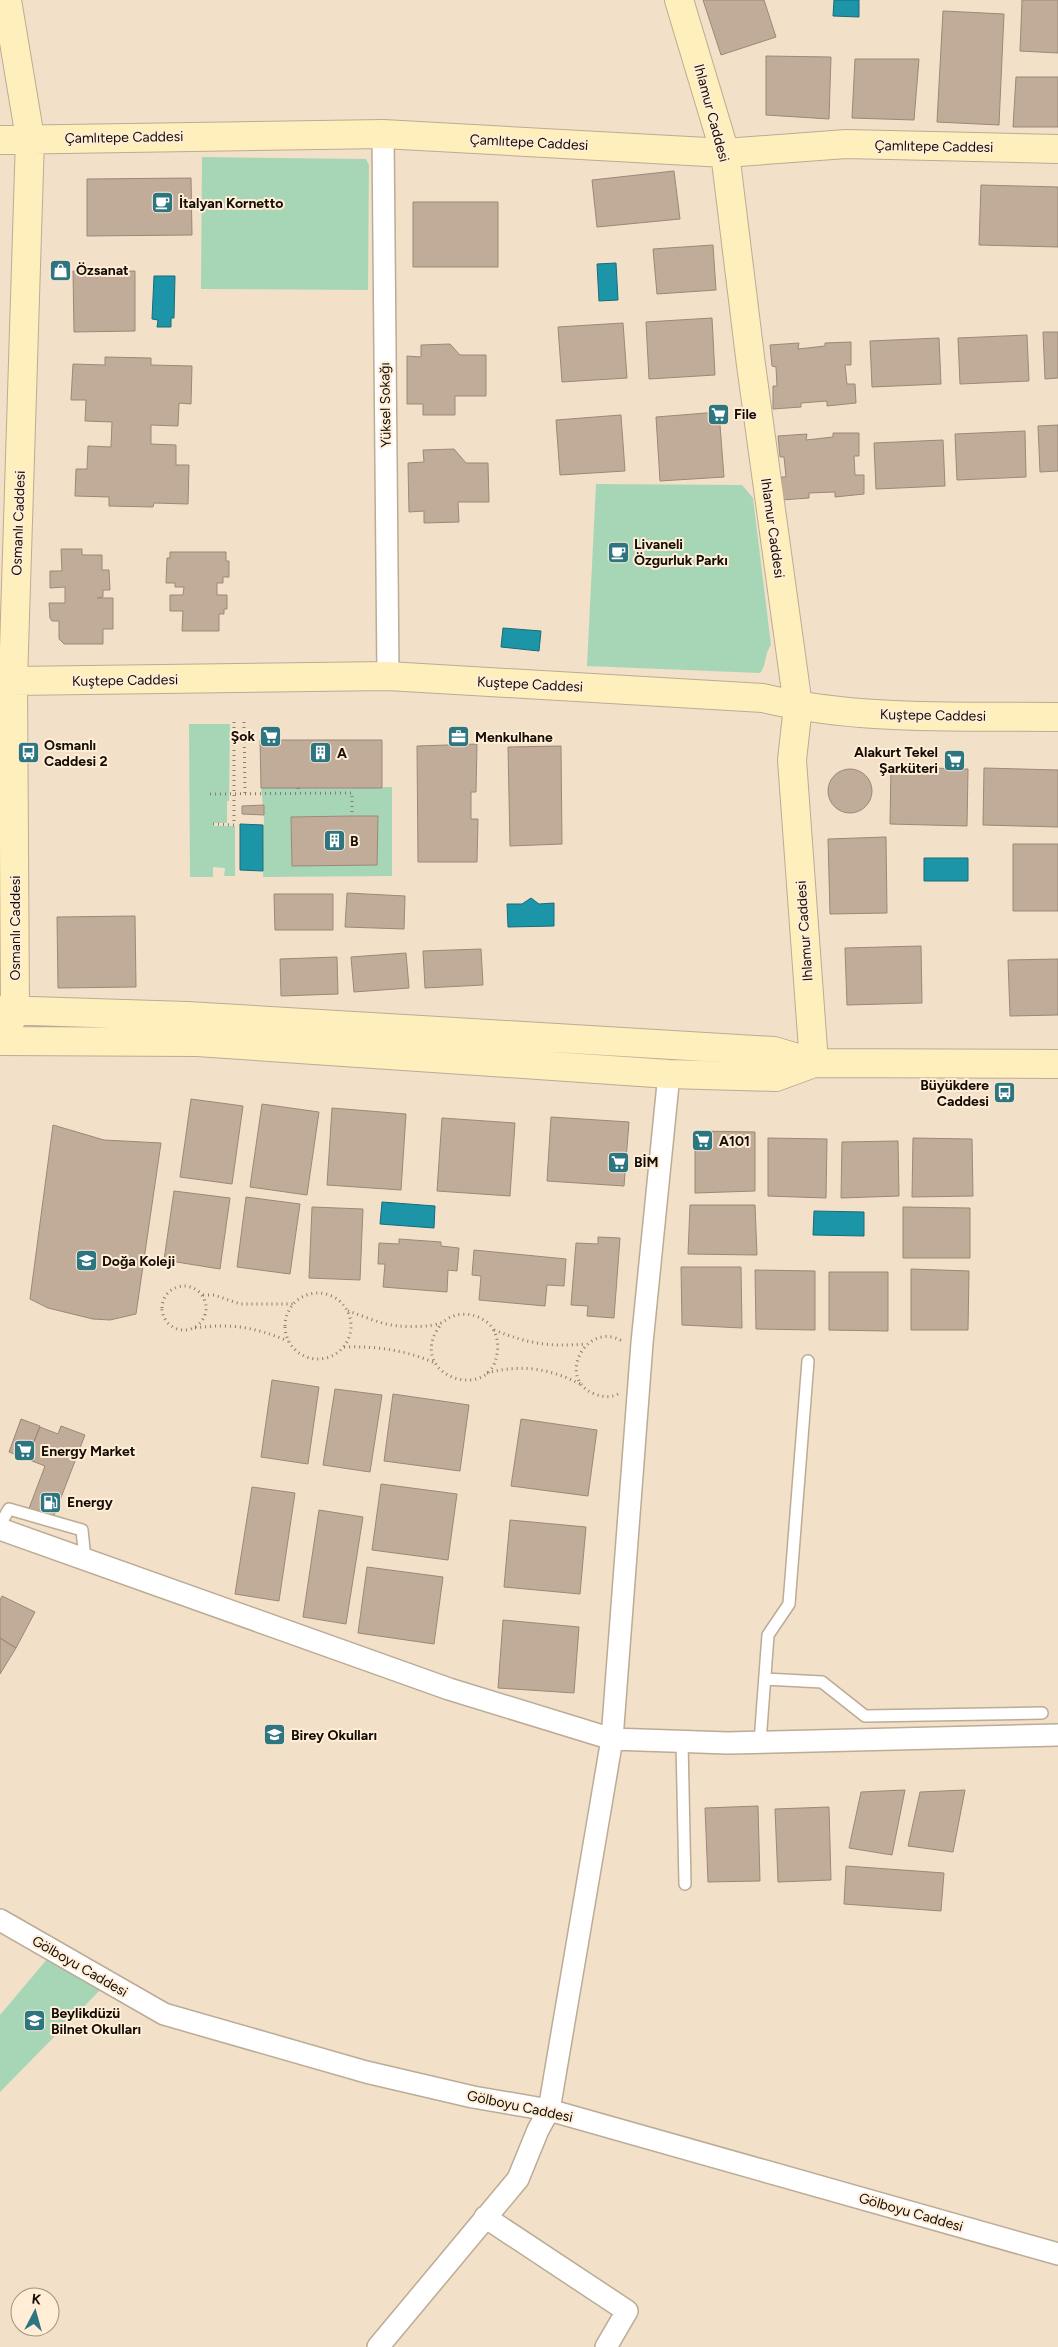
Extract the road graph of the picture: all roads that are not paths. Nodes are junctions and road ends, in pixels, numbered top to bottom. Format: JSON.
{"nodes":[{"id":1,"x":7,"y":0,"type":"edge"},
{"id":2,"x":679,"y":0,"type":"edge"},
{"id":3,"x":382,"y":134,"type":"junction"},
{"id":4,"x":30,"y":138,"type":"junction"},
{"id":5,"x":0,"y":140,"type":"edge"},
{"id":6,"x":1058,"y":149,"type":"edge"},
{"id":7,"x":725,"y":153,"type":"junction"},
{"id":8,"x":388,"y":676,"type":"junction"},
{"id":9,"x":7,"y":682,"type":"edge"},
{"id":10,"x":798,"y":706,"type":"junction"},
{"id":11,"x":1058,"y":717,"type":"edge"},
{"id":12,"x":8,"y":1010,"type":"edge"},
{"id":13,"x":1,"y":1039,"type":"edge"},
{"id":14,"x":670,"y":1045,"type":"junction"},
{"id":15,"x":814,"y":1063,"type":"junction"},
{"id":16,"x":1058,"y":1064,"type":"edge"},
{"id":17,"x":670,"y":1074,"type":"junction"},
{"id":18,"x":808,"y":1361,"type":"dead end"},
{"id":19,"x":0,"y":1525,"type":"edge"},
{"id":20,"x":0,"y":1529,"type":"edge"},
{"id":21,"x":85,"y":1559,"type":"junction"},
{"id":22,"x":765,"y":1679,"type":"junction"},
{"id":23,"x":1042,"y":1713,"type":"dead end"},
{"id":24,"x":1058,"y":1735,"type":"edge"},
{"id":25,"x":612,"y":1739,"type":"junction"},
{"id":26,"x":682,"y":1742,"type":"junction"},
{"id":27,"x":760,"y":1742,"type":"junction"},
{"id":28,"x":685,"y":1884,"type":"dead end"},
{"id":29,"x":0,"y":1920,"type":"edge"},
{"id":30,"x":549,"y":2110,"type":"junction"},
{"id":31,"x":484,"y":2217,"type":"junction"},
{"id":32,"x":1058,"y":2254,"type":"edge"},
{"id":33,"x":378,"y":2347,"type":"edge"},
{"id":34,"x":606,"y":2347,"type":"edge"}],
"edges":[{"from":1,"to":4,"type":"street","name":"Osmanlı Caddesi"},
{"from":2,"to":7,"type":"street","name":"Ihlamur Caddesi"},
{"from":3,"to":4,"type":"street","name":"Çamlıtepe Caddesi"},
{"from":3,"to":7,"type":"street","name":"Çamlıtepe Caddesi"},
{"from":3,"to":8,"type":"street","name":"Yüksel Sokağı"},
{"from":4,"to":5,"type":"street","name":"Çamlıtepe Caddesi"},
{"from":4,"to":9,"type":"street","name":"Osmanlı Caddesi"},
{"from":6,"to":7,"type":"street","name":"Çamlıtepe Caddesi"},
{"from":7,"to":10,"type":"street","name":"Ihlamur Caddesi"},
{"from":8,"to":9,"type":"street","name":"Kuştepe Caddesi"},
{"from":8,"to":10,"type":"street","name":"Kuştepe Caddesi"},
{"from":9,"to":12,"type":"street","name":"Osmanlı Caddesi"},
{"from":10,"to":11,"type":"street","name":"Kuştepe Caddesi"},
{"from":10,"to":15,"type":"street","name":"Ihlamur Caddesi"},
{"from":12,"to":13,"type":"street","name":"Osmanlı Caddesi"},
{"from":12,"to":14,"type":"street"},
{"from":13,"to":17,"type":"street"},
{"from":14,"to":15,"type":"street"},
{"from":14,"to":17,"type":"street"},
{"from":15,"to":16,"type":"street"},
{"from":15,"to":17,"type":"street"},
{"from":17,"to":25,"type":"street"},
{"from":18,"to":22,"type":"lane"},
{"from":19,"to":21,"type":"lane"},
{"from":20,"to":21,"type":"street"},
{"from":21,"to":25,"type":"street"},
{"from":22,"to":23,"type":"lane"},
{"from":22,"to":27,"type":"lane"},
{"from":24,"to":27,"type":"street"},
{"from":25,"to":26,"type":"street"},
{"from":25,"to":30,"type":"street"},
{"from":26,"to":27,"type":"street"},
{"from":26,"to":28,"type":"lane"},
{"from":29,"to":30,"type":"street","name":"Gölboyu Caddesi"},
{"from":30,"to":31,"type":"street"},
{"from":30,"to":32,"type":"street","name":"Gölboyu Caddesi"},
{"from":31,"to":33,"type":"street"},
{"from":31,"to":34,"type":"street"}]}
